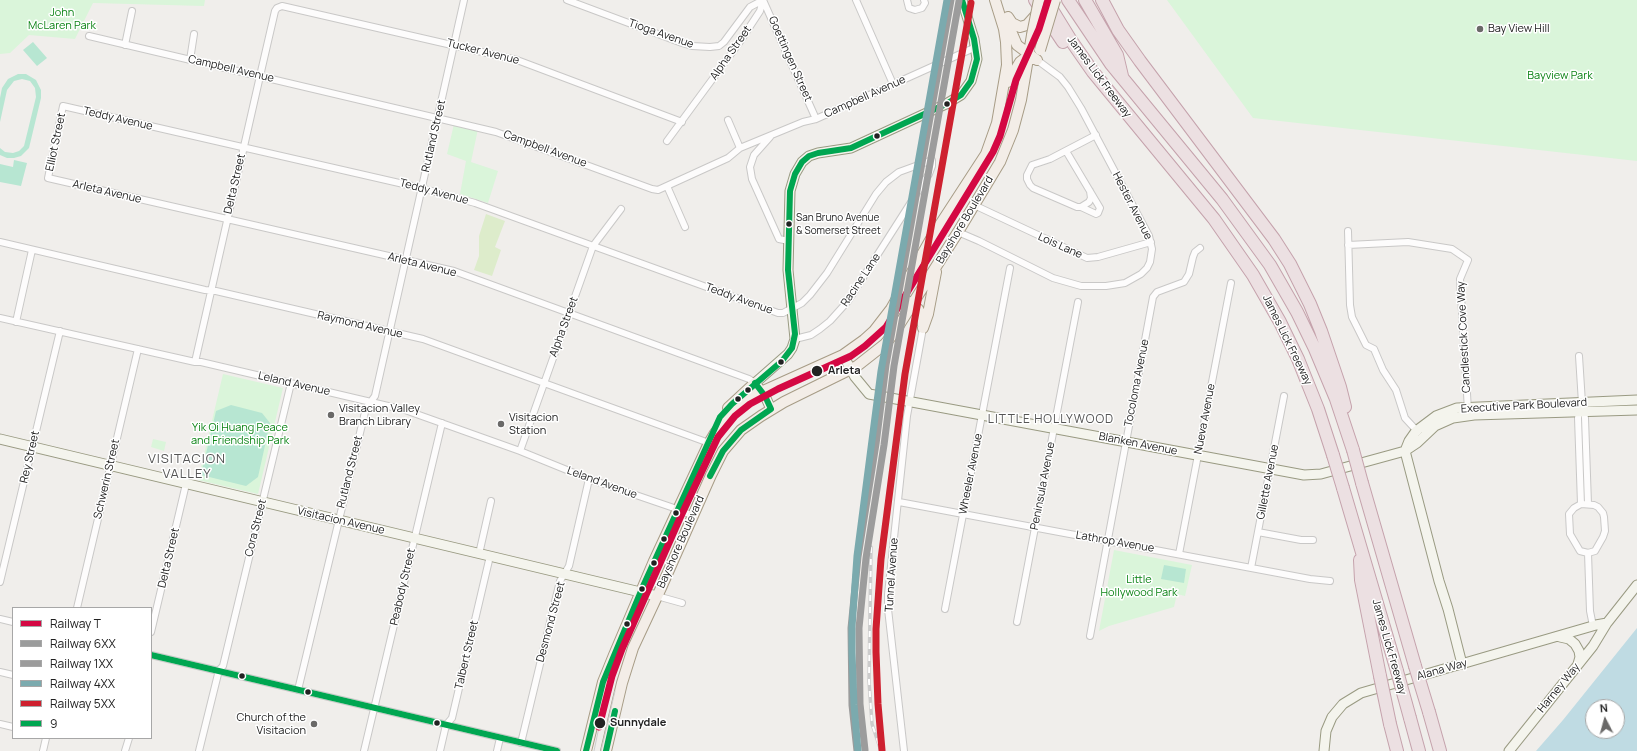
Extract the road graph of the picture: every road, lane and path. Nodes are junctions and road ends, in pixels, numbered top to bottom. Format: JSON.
{"nodes":[{"id":1,"x":464,"y":0,"type":"edge"},
{"id":2,"x":567,"y":0,"type":"edge"},
{"id":3,"x":763,"y":0,"type":"edge"},
{"id":4,"x":856,"y":0,"type":"edge"},
{"id":5,"x":907,"y":0,"type":"edge"},
{"id":6,"x":924,"y":0,"type":"edge"},
{"id":7,"x":962,"y":0,"type":"edge"},
{"id":8,"x":995,"y":0,"type":"edge"},
{"id":9,"x":1001,"y":0,"type":"edge"},
{"id":10,"x":1035,"y":0,"type":"edge"},
{"id":11,"x":1039,"y":0,"type":"edge"},
{"id":12,"x":1046,"y":0,"type":"edge"},
{"id":13,"x":1055,"y":0,"type":"edge"},
{"id":14,"x":1068,"y":0,"type":"edge"},
{"id":15,"x":1085,"y":0,"type":"edge"},
{"id":16,"x":1102,"y":0,"type":"edge"},
{"id":17,"x":277,"y":8,"type":"joint"},
{"id":18,"x":132,"y":11,"type":"dead end"},
{"id":19,"x":1006,"y":14,"type":"junction"},
{"id":20,"x":1035,"y":16,"type":"junction"},
{"id":21,"x":194,"y":34,"type":"dead end"},
{"id":22,"x":89,"y":36,"type":"dead end"},
{"id":23,"x":124,"y":45,"type":"junction"},
{"id":24,"x":454,"y":45,"type":"junction"},
{"id":25,"x":976,"y":47,"type":"junction"},
{"id":26,"x":1032,"y":57,"type":"junction"},
{"id":27,"x":190,"y":60,"type":"junction"},
{"id":28,"x":260,"y":76,"type":"junction"},
{"id":29,"x":1123,"y":79,"type":"junction"},
{"id":30,"x":893,"y":84,"type":"junction"},
{"id":31,"x":1003,"y":94,"type":"junction"},
{"id":32,"x":1110,"y":94,"type":"junction"},
{"id":33,"x":63,"y":106,"type":"joint"},
{"id":34,"x":438,"y":118,"type":"junction"},
{"id":35,"x":816,"y":119,"type":"junction"},
{"id":36,"x":728,"y":120,"type":"dead end"},
{"id":37,"x":682,"y":122,"type":"junction"},
{"id":38,"x":1096,"y":135,"type":"junction"},
{"id":39,"x":770,"y":137,"type":"junction"},
{"id":40,"x":667,"y":141,"type":"dead end"},
{"id":41,"x":244,"y":148,"type":"junction"},
{"id":42,"x":740,"y":148,"type":"junction"},
{"id":43,"x":1066,"y":150,"type":"junction"},
{"id":44,"x":48,"y":178,"type":"joint"},
{"id":45,"x":667,"y":186,"type":"junction"},
{"id":46,"x":421,"y":188,"type":"junction"},
{"id":47,"x":1090,"y":190,"type":"junction"},
{"id":48,"x":974,"y":205,"type":"junction"},
{"id":49,"x":1081,"y":207,"type":"junction"},
{"id":50,"x":621,"y":209,"type":"dead end"},
{"id":51,"x":227,"y":219,"type":"junction"},
{"id":52,"x":685,"y":227,"type":"dead end"},
{"id":53,"x":1348,"y":231,"type":"dead end"},
{"id":54,"x":958,"y":232,"type":"junction"},
{"id":55,"x":789,"y":241,"type":"junction"},
{"id":56,"x":0,"y":242,"type":"edge"},
{"id":57,"x":1151,"y":242,"type":"junction"},
{"id":58,"x":1348,"y":245,"type":"junction"},
{"id":59,"x":593,"y":246,"type":"junction"},
{"id":60,"x":1200,"y":248,"type":"dead end"},
{"id":61,"x":32,"y":250,"type":"junction"},
{"id":62,"x":406,"y":260,"type":"junction"},
{"id":63,"x":936,"y":267,"type":"junction"},
{"id":64,"x":1010,"y":268,"type":"dead end"},
{"id":65,"x":1231,"y":283,"type":"dead end"},
{"id":66,"x":211,"y":290,"type":"junction"},
{"id":67,"x":899,"y":295,"type":"junction"},
{"id":68,"x":1078,"y":302,"type":"dead end"},
{"id":69,"x":913,"y":304,"type":"junction"},
{"id":70,"x":792,"y":308,"type":"junction"},
{"id":71,"x":569,"y":313,"type":"junction"},
{"id":72,"x":0,"y":318,"type":"edge"},
{"id":73,"x":16,"y":322,"type":"junction"},
{"id":74,"x":923,"y":328,"type":"junction"},
{"id":75,"x":60,"y":331,"type":"junction"},
{"id":76,"x":389,"y":332,"type":"junction"},
{"id":77,"x":795,"y":339,"type":"junction"},
{"id":78,"x":138,"y":349,"type":"junction"},
{"id":79,"x":843,"y":355,"type":"junction"},
{"id":80,"x":1579,"y":356,"type":"dead end"},
{"id":81,"x":194,"y":362,"type":"junction"},
{"id":82,"x":851,"y":370,"type":"junction"},
{"id":83,"x":544,"y":382,"type":"junction"},
{"id":84,"x":291,"y":383,"type":"junction"},
{"id":85,"x":758,"y":387,"type":"junction"},
{"id":86,"x":1284,"y":396,"type":"dead end"},
{"id":87,"x":1637,"y":400,"type":"edge"},
{"id":88,"x":909,"y":401,"type":"junction"},
{"id":89,"x":370,"y":402,"type":"junction"},
{"id":90,"x":1581,"y":408,"type":"junction"},
{"id":91,"x":771,"y":409,"type":"junction"},
{"id":92,"x":1637,"y":410,"type":"edge"},
{"id":93,"x":1468,"y":412,"type":"junction"},
{"id":94,"x":982,"y":414,"type":"junction"},
{"id":95,"x":442,"y":423,"type":"junction"},
{"id":96,"x":1054,"y":428,"type":"junction"},
{"id":97,"x":1420,"y":434,"type":"junction"},
{"id":98,"x":0,"y":439,"type":"edge"},
{"id":99,"x":1126,"y":442,"type":"junction"},
{"id":100,"x":709,"y":443,"type":"junction"},
{"id":101,"x":32,"y":447,"type":"junction"},
{"id":102,"x":1353,"y":450,"type":"junction"},
{"id":103,"x":520,"y":451,"type":"junction"},
{"id":104,"x":1405,"y":451,"type":"junction"},
{"id":105,"x":1198,"y":455,"type":"junction"},
{"id":106,"x":110,"y":466,"type":"junction"},
{"id":107,"x":1270,"y":469,"type":"junction"},
{"id":108,"x":589,"y":479,"type":"junction"},
{"id":109,"x":186,"y":484,"type":"junction"},
{"id":110,"x":491,"y":500,"type":"dead end"},
{"id":111,"x":262,"y":502,"type":"junction"},
{"id":112,"x":899,"y":502,"type":"junction"},
{"id":113,"x":1585,"y":504,"type":"junction"},
{"id":114,"x":678,"y":509,"type":"junction"},
{"id":115,"x":963,"y":514,"type":"junction"},
{"id":116,"x":694,"y":516,"type":"junction"},
{"id":117,"x":338,"y":520,"type":"junction"},
{"id":118,"x":1035,"y":528,"type":"junction"},
{"id":119,"x":1258,"y":532,"type":"junction"},
{"id":120,"x":415,"y":538,"type":"junction"},
{"id":121,"x":1313,"y":540,"type":"dead end"},
{"id":122,"x":1107,"y":541,"type":"junction"},
{"id":123,"x":1359,"y":541,"type":"junction"},
{"id":124,"x":479,"y":554,"type":"junction"},
{"id":125,"x":1179,"y":554,"type":"junction"},
{"id":126,"x":1588,"y":554,"type":"junction"},
{"id":127,"x":490,"y":556,"type":"junction"},
{"id":128,"x":1252,"y":568,"type":"junction"},
{"id":129,"x":565,"y":574,"type":"junction"},
{"id":130,"x":1330,"y":581,"type":"dead end"},
{"id":131,"x":0,"y":582,"type":"edge"},
{"id":132,"x":1637,"y":585,"type":"edge"},
{"id":133,"x":641,"y":592,"type":"junction"},
{"id":134,"x":657,"y":596,"type":"junction"},
{"id":135,"x":682,"y":603,"type":"dead end"},
{"id":136,"x":77,"y":607,"type":"edge"},
{"id":137,"x":945,"y":609,"type":"dead end"},
{"id":138,"x":0,"y":619,"type":"edge"},
{"id":139,"x":12,"y":622,"type":"edge"},
{"id":140,"x":1017,"y":622,"type":"dead end"},
{"id":141,"x":1607,"y":623,"type":"junction"},
{"id":142,"x":1593,"y":626,"type":"junction"},
{"id":143,"x":152,"y":628,"type":"edge"},
{"id":144,"x":1090,"y":636,"type":"dead end"},
{"id":145,"x":1554,"y":638,"type":"junction"},
{"id":146,"x":1593,"y":646,"type":"junction"},
{"id":147,"x":152,"y":655,"type":"edge"},
{"id":148,"x":1462,"y":664,"type":"junction"},
{"id":149,"x":1578,"y":665,"type":"junction"},
{"id":150,"x":218,"y":670,"type":"junction"},
{"id":151,"x":0,"y":672,"type":"edge"},
{"id":152,"x":12,"y":675,"type":"edge"},
{"id":153,"x":298,"y":690,"type":"junction"},
{"id":154,"x":374,"y":708,"type":"junction"},
{"id":155,"x":0,"y":724,"type":"edge"},
{"id":156,"x":446,"y":725,"type":"junction"},
{"id":157,"x":12,"y":727,"type":"edge"},
{"id":158,"x":500,"y":738,"type":"junction"},
{"id":159,"x":46,"y":739,"type":"edge"},
{"id":160,"x":129,"y":739,"type":"edge"},
{"id":161,"x":521,"y":743,"type":"junction"},
{"id":162,"x":42,"y":751,"type":"edge"},
{"id":163,"x":125,"y":751,"type":"edge"},
{"id":164,"x":199,"y":751,"type":"edge"},
{"id":165,"x":364,"y":751,"type":"edge"},
{"id":166,"x":440,"y":751,"type":"edge"},
{"id":167,"x":497,"y":751,"type":"edge"},
{"id":168,"x":557,"y":751,"type":"edge"},
{"id":169,"x":586,"y":751,"type":"edge"},
{"id":170,"x":606,"y":751,"type":"edge"},
{"id":171,"x":904,"y":751,"type":"edge"},
{"id":172,"x":1324,"y":751,"type":"edge"},
{"id":173,"x":1397,"y":751,"type":"edge"},
{"id":174,"x":1419,"y":751,"type":"edge"},
{"id":175,"x":1440,"y":751,"type":"edge"},
{"id":176,"x":1509,"y":751,"type":"edge"}],
"edges":[{"from":1,"to":24,"type":"street","name":"Rutland Street"},
{"from":2,"to":3,"type":"street","name":"Tioga Avenue"},
{"from":3,"to":35,"type":"street","name":"Goettingen Street"},
{"from":3,"to":37,"type":"street","name":"Alpha Street"},
{"from":4,"to":30,"type":"street"},
{"from":5,"to":6,"type":"street"},
{"from":7,"to":25,"type":"street"},
{"from":8,"to":31,"type":"main road","name":"Bayshore Boulevard"},
{"from":9,"to":19,"type":"main road"},
{"from":10,"to":32,"type":"highway"},
{"from":11,"to":20,"type":"main road","name":"Bayshore Boulevard","bridge":true},
{"from":12,"to":32,"type":"highway","name":"James Lick Freeway"},
{"from":13,"to":26,"type":"main road","bridge":true},
{"from":14,"to":29,"type":"highway","name":"James Lick Freeway"},
{"from":15,"to":29,"type":"highway"},
{"from":16,"to":102,"type":"highway"},
{"from":17,"to":24,"type":"street","name":"Tucker Avenue"},
{"from":17,"to":28,"type":"street","name":"Delta Street"},
{"from":18,"to":23,"type":"street"},
{"from":19,"to":20,"type":"main road"},
{"from":19,"to":26,"type":"main road"},
{"from":20,"to":26,"type":"main road","name":"Bayshore Boulevard","bridge":true},
{"from":21,"to":27,"type":"street"},
{"from":22,"to":23,"type":"street","name":"Campbell Avenue"},
{"from":23,"to":27,"type":"street","name":"Campbell Avenue"},
{"from":24,"to":34,"type":"street","name":"Rutland Street"},
{"from":24,"to":37,"type":"street","name":"Tucker Avenue"},
{"from":25,"to":30,"type":"street","name":"Campbell Avenue"},
{"from":25,"to":55,"type":"street"},
{"from":26,"to":31,"type":"main road"},
{"from":26,"to":38,"type":"street","name":"Hester Avenue"},
{"from":26,"to":48,"type":"main road","name":"Bayshore Boulevard"},
{"from":27,"to":28,"type":"street","name":"Campbell Avenue"},
{"from":28,"to":34,"type":"street","name":"Campbell Avenue"},
{"from":28,"to":41,"type":"street","name":"Delta Street"},
{"from":29,"to":102,"type":"highway","name":"James Lick Freeway"},
{"from":30,"to":35,"type":"street","name":"Campbell Avenue"},
{"from":31,"to":67,"type":"main road","name":"Bayshore Boulevard"},
{"from":32,"to":123,"type":"highway","name":"James Lick Freeway","bridge":true},
{"from":33,"to":41,"type":"street","name":"Teddy Avenue"},
{"from":33,"to":44,"type":"street","name":"Elliot Street"},
{"from":34,"to":45,"type":"street","name":"Campbell Avenue"},
{"from":34,"to":46,"type":"street","name":"Rutland Street"},
{"from":35,"to":39,"type":"street","name":"Campbell Avenue"},
{"from":36,"to":42,"type":"street"},
{"from":37,"to":40,"type":"street","name":"Alpha Street"},
{"from":38,"to":43,"type":"street"},
{"from":38,"to":57,"type":"street","name":"Hester Avenue"},
{"from":39,"to":42,"type":"street","name":"Campbell Avenue"},
{"from":39,"to":55,"type":"street"},
{"from":41,"to":46,"type":"street","name":"Teddy Avenue"},
{"from":41,"to":51,"type":"street","name":"Delta Street"},
{"from":42,"to":45,"type":"street","name":"Campbell Avenue"},
{"from":43,"to":47,"type":"street"},
{"from":43,"to":49,"type":"street"},
{"from":44,"to":51,"type":"street","name":"Arleta Avenue"},
{"from":45,"to":52,"type":"street"},
{"from":46,"to":59,"type":"street","name":"Teddy Avenue"},
{"from":46,"to":62,"type":"street","name":"Rutland Street"},
{"from":47,"to":49,"type":"street"},
{"from":47,"to":49,"type":"street"},
{"from":48,"to":54,"type":"main road","name":"Bayshore Boulevard"},
{"from":48,"to":57,"type":"street","name":"Lois Lane"},
{"from":50,"to":59,"type":"street","name":"Alpha Street"},
{"from":51,"to":62,"type":"street","name":"Arleta Avenue"},
{"from":51,"to":66,"type":"street","name":"Delta Street"},
{"from":53,"to":58,"type":"street"},
{"from":54,"to":57,"type":"street","name":"Hester Avenue"},
{"from":54,"to":63,"type":"main road","name":"Bayshore Boulevard"},
{"from":55,"to":70,"type":"street"},
{"from":56,"to":61,"type":"street","name":"Raymond Avenue"},
{"from":58,"to":93,"type":"street","name":"Candlestick Cove Way"},
{"from":58,"to":97,"type":"street"},
{"from":59,"to":70,"type":"street","name":"Teddy Avenue"},
{"from":59,"to":71,"type":"street","name":"Alpha Street"},
{"from":60,"to":99,"type":"street","name":"Tocoloma Avenue"},
{"from":61,"to":66,"type":"street","name":"Raymond Avenue"},
{"from":61,"to":73,"type":"street"},
{"from":62,"to":71,"type":"street","name":"Arleta Avenue"},
{"from":62,"to":76,"type":"street","name":"Rutland Street"},
{"from":63,"to":69,"type":"main road","name":"Bayshore Boulevard"},
{"from":63,"to":74,"type":"main road"},
{"from":64,"to":94,"type":"street","name":"Wheeler Avenue"},
{"from":65,"to":105,"type":"street","name":"Nueva Avenue"},
{"from":66,"to":76,"type":"street","name":"Raymond Avenue"},
{"from":66,"to":81,"type":"street","name":"Delta Street"},
{"from":67,"to":69,"type":"main road"},
{"from":67,"to":79,"type":"main road","name":"Bayshore Boulevard"},
{"from":68,"to":96,"type":"street","name":"Peninsula Avenue"},
{"from":69,"to":74,"type":"main road"},
{"from":69,"to":82,"type":"main road","name":"Bayshore Boulevard"},
{"from":70,"to":77,"type":"street"},
{"from":70,"to":77,"type":"street","name":"Racine Lane"},
{"from":71,"to":83,"type":"street","name":"Alpha Street"},
{"from":71,"to":85,"type":"street","name":"Arleta Avenue"},
{"from":72,"to":73,"type":"street","name":"Leland Avenue"},
{"from":73,"to":75,"type":"street","name":"Leland Avenue"},
{"from":74,"to":88,"type":"street","name":"Tunnel Avenue"},
{"from":75,"to":78,"type":"street","name":"Leland Avenue"},
{"from":75,"to":101,"type":"street","name":"Rey Street"},
{"from":76,"to":83,"type":"street","name":"Raymond Avenue"},
{"from":76,"to":89,"type":"street","name":"Rutland Street"},
{"from":77,"to":85,"type":"street"},
{"from":78,"to":81,"type":"street","name":"Leland Avenue"},
{"from":78,"to":106,"type":"street","name":"Schwerin Street"},
{"from":79,"to":82,"type":"street","name":"Blanken Avenue"},
{"from":79,"to":85,"type":"main road","name":"Bayshore Boulevard"},
{"from":80,"to":90,"type":"street"},
{"from":81,"to":84,"type":"street","name":"Leland Avenue"},
{"from":82,"to":88,"type":"street","name":"Blanken Avenue"},
{"from":82,"to":91,"type":"main road","name":"Bayshore Boulevard"},
{"from":83,"to":100,"type":"street","name":"Raymond Avenue"},
{"from":83,"to":103,"type":"street","name":"Alpha Street"},
{"from":84,"to":89,"type":"street","name":"Leland Avenue"},
{"from":84,"to":111,"type":"street","name":"Cora Street"},
{"from":85,"to":91,"type":"street"},
{"from":85,"to":100,"type":"main road","name":"Bayshore Boulevard"},
{"from":86,"to":107,"type":"street","name":"Gillette Avenue"},
{"from":87,"to":90,"type":"street","name":"Executive Park Boulevard"},
{"from":88,"to":94,"type":"street","name":"Blanken Avenue"},
{"from":88,"to":112,"type":"street","name":"Tunnel Avenue"},
{"from":89,"to":95,"type":"street","name":"Leland Avenue"},
{"from":89,"to":117,"type":"street","name":"Rutland Street"},
{"from":90,"to":92,"type":"street","name":"Executive Park Boulevard"},
{"from":90,"to":93,"type":"street","name":"Executive Park Boulevard"},
{"from":90,"to":113,"type":"street"},
{"from":91,"to":116,"type":"main road","name":"Bayshore Boulevard"},
{"from":93,"to":97,"type":"street","name":"Executive Park Boulevard"},
{"from":94,"to":96,"type":"street","name":"Blanken Avenue"},
{"from":94,"to":115,"type":"street","name":"Wheeler Avenue"},
{"from":95,"to":103,"type":"street","name":"Leland Avenue"},
{"from":95,"to":120,"type":"street","name":"Peabody Street"},
{"from":96,"to":99,"type":"street","name":"Blanken Avenue"},
{"from":96,"to":118,"type":"street","name":"Peninsula Avenue"},
{"from":97,"to":104,"type":"street","name":"Executive Park Boulevard"},
{"from":98,"to":101,"type":"street","name":"Visitacion Avenue"},
{"from":99,"to":105,"type":"street","name":"Blanken Avenue"},
{"from":99,"to":122,"type":"street","name":"Tocoloma Avenue"},
{"from":100,"to":114,"type":"main road","name":"Bayshore Boulevard"},
{"from":101,"to":106,"type":"street","name":"Visitacion Avenue"},
{"from":101,"to":131,"type":"street","name":"Rey Street"},
{"from":102,"to":175,"type":"highway","name":"James Lick Freeway","bridge":true},
{"from":103,"to":108,"type":"street","name":"Leland Avenue"},
{"from":104,"to":107,"type":"street","name":"Blanken Avenue"},
{"from":104,"to":148,"type":"street"},
{"from":105,"to":107,"type":"street","name":"Blanken Avenue"},
{"from":105,"to":125,"type":"street","name":"Nueva Avenue"},
{"from":106,"to":109,"type":"street","name":"Visitacion Avenue"},
{"from":106,"to":136,"type":"street","name":"Schwerin Street"},
{"from":107,"to":119,"type":"street","name":"Gillette Avenue"},
{"from":108,"to":114,"type":"street","name":"Leland Avenue"},
{"from":108,"to":129,"type":"street","name":"Desmond Street"},
{"from":109,"to":111,"type":"street","name":"Visitacion Avenue"},
{"from":109,"to":143,"type":"street","name":"Delta Street"},
{"from":110,"to":124,"type":"street"},
{"from":111,"to":117,"type":"street","name":"Visitacion Avenue"},
{"from":111,"to":150,"type":"street","name":"Cora Street"},
{"from":112,"to":115,"type":"street","name":"Lathrop Avenue"},
{"from":112,"to":171,"type":"street","name":"Tunnel Avenue"},
{"from":113,"to":126,"type":"street"},
{"from":113,"to":126,"type":"street"},
{"from":114,"to":116,"type":"street","name":"Leland Avenue"},
{"from":114,"to":133,"type":"main road","name":"Bayshore Boulevard"},
{"from":115,"to":118,"type":"street","name":"Lathrop Avenue"},
{"from":115,"to":137,"type":"street","name":"Wheeler Avenue"},
{"from":116,"to":134,"type":"main road","name":"Bayshore Boulevard"},
{"from":117,"to":120,"type":"street","name":"Visitacion Avenue"},
{"from":117,"to":153,"type":"street","name":"Rutland Street"},
{"from":118,"to":122,"type":"street","name":"Lathrop Avenue"},
{"from":118,"to":140,"type":"street","name":"Peninsula Avenue"},
{"from":119,"to":121,"type":"street"},
{"from":119,"to":128,"type":"street","name":"Gillette Avenue"},
{"from":120,"to":124,"type":"street","name":"Visitacion Avenue"},
{"from":120,"to":154,"type":"street","name":"Peabody Street"},
{"from":122,"to":125,"type":"street","name":"Lathrop Avenue"},
{"from":122,"to":144,"type":"street","name":"Tocoloma Avenue"},
{"from":123,"to":173,"type":"highway","bridge":true},
{"from":123,"to":174,"type":"highway","name":"James Lick Freeway","bridge":true},
{"from":124,"to":127,"type":"street","name":"Visitacion Avenue"},
{"from":125,"to":128,"type":"street","name":"Lathrop Avenue"},
{"from":126,"to":142,"type":"street"},
{"from":127,"to":129,"type":"street","name":"Visitacion Avenue"},
{"from":127,"to":156,"type":"street","name":"Talbert Street"},
{"from":128,"to":130,"type":"street","name":"Lathrop Avenue"},
{"from":129,"to":133,"type":"street","name":"Visitacion Avenue"},
{"from":129,"to":161,"type":"street","name":"Desmond Street"},
{"from":132,"to":141,"type":"street","name":"Harney Way"},
{"from":133,"to":134,"type":"street","name":"Visitacion Avenue"},
{"from":133,"to":169,"type":"main road","name":"Bayshore Boulevard"},
{"from":134,"to":135,"type":"street","name":"Visitacion Avenue"},
{"from":134,"to":170,"type":"main road","name":"Bayshore Boulevard"},
{"from":138,"to":139,"type":"street"},
{"from":141,"to":142,"type":"street"},
{"from":141,"to":146,"type":"street","name":"Harney Way"},
{"from":142,"to":145,"type":"street","name":"Alana Way"},
{"from":142,"to":146,"type":"street"},
{"from":145,"to":148,"type":"street","name":"Alana Way"},
{"from":145,"to":149,"type":"street"},
{"from":146,"to":149,"type":"street","name":"Harney Way"},
{"from":147,"to":150,"type":"street"},
{"from":148,"to":172,"type":"street","name":"Alana Way"},
{"from":149,"to":176,"type":"street","name":"Harney Way"},
{"from":150,"to":153,"type":"street"},
{"from":150,"to":164,"type":"street","name":"Cora Street"},
{"from":151,"to":152,"type":"street"},
{"from":153,"to":154,"type":"street"},
{"from":154,"to":156,"type":"street"},
{"from":154,"to":165,"type":"street","name":"Peabody Street"},
{"from":155,"to":157,"type":"street"},
{"from":156,"to":158,"type":"street"},
{"from":156,"to":166,"type":"street","name":"Talbert Street"},
{"from":158,"to":161,"type":"street"},
{"from":158,"to":167,"type":"street"},
{"from":159,"to":162,"type":"street"},
{"from":160,"to":163,"type":"street"},
{"from":161,"to":168,"type":"street"}]}
